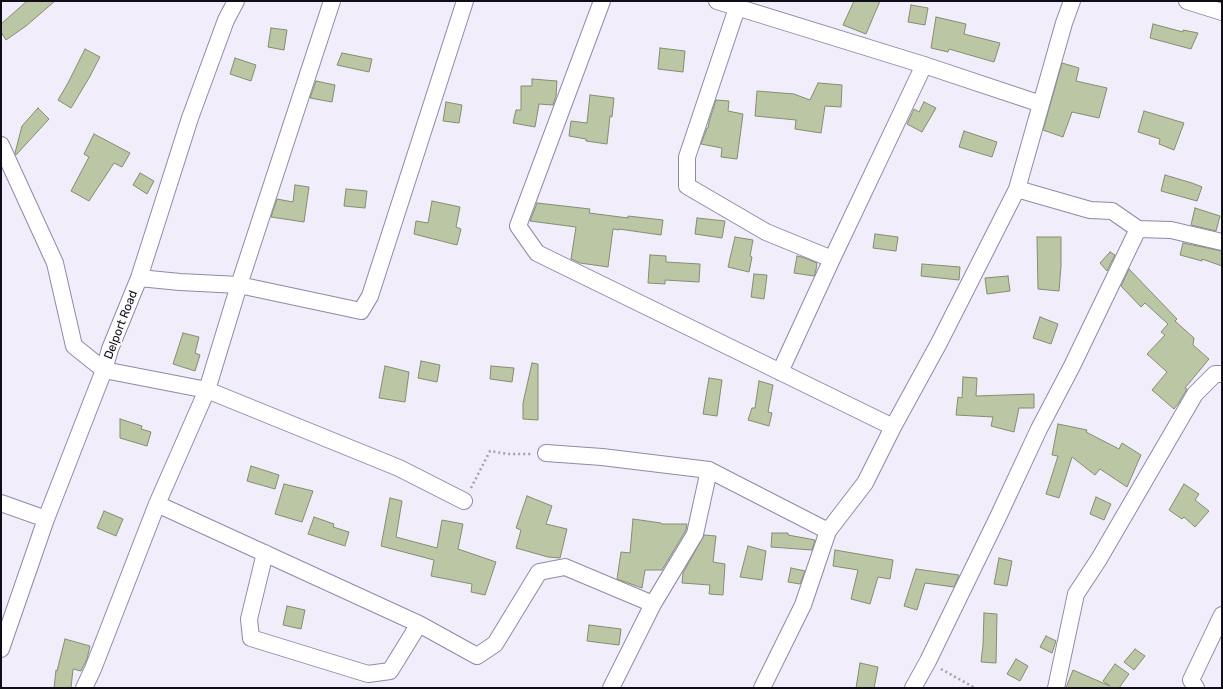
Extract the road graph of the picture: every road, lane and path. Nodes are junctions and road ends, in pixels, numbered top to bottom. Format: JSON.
{"nodes":[{"id":1,"x":236,"y":1,"type":"edge"},
{"id":2,"x":332,"y":1,"type":"edge"},
{"id":3,"x":465,"y":1,"type":"edge"},
{"id":4,"x":602,"y":1,"type":"edge"},
{"id":5,"x":717,"y":1,"type":"edge"},
{"id":6,"x":1072,"y":1,"type":"edge"},
{"id":7,"x":1187,"y":1,"type":"edge"},
{"id":8,"x":737,"y":8,"type":"junction"},
{"id":9,"x":1222,"y":12,"type":"edge"},
{"id":10,"x":924,"y":65,"type":"junction"},
{"id":11,"x":1041,"y":104,"type":"junction"},
{"id":12,"x":1,"y":145,"type":"edge"},
{"id":13,"x":1017,"y":189,"type":"junction"},
{"id":14,"x":1138,"y":230,"type":"junction"},
{"id":15,"x":1222,"y":242,"type":"edge"},
{"id":16,"x":832,"y":259,"type":"junction"},
{"id":17,"x":140,"y":278,"type":"junction"},
{"id":18,"x":238,"y":285,"type":"junction"},
{"id":19,"x":104,"y":370,"type":"junction"},
{"id":20,"x":780,"y":372,"type":"junction"},
{"id":21,"x":1222,"y":374,"type":"edge"},
{"id":22,"x":206,"y":390,"type":"junction"},
{"id":23,"x":893,"y":427,"type":"junction"},
{"id":24,"x":546,"y":453,"type":"joint"},
{"id":25,"x":709,"y":470,"type":"junction"},
{"id":26,"x":464,"y":501,"type":"joint"},
{"id":27,"x":1,"y":503,"type":"edge"},
{"id":28,"x":157,"y":504,"type":"junction"},
{"id":29,"x":46,"y":519,"type":"junction"},
{"id":30,"x":828,"y":531,"type":"junction"},
{"id":31,"x":265,"y":553,"type":"junction"},
{"id":32,"x":653,"y":604,"type":"junction"},
{"id":33,"x":1222,"y":615,"type":"edge"},
{"id":34,"x":419,"y":624,"type":"junction"},
{"id":35,"x":1,"y":649,"type":"edge"},
{"id":36,"x":928,"y":661,"type":"junction"},
{"id":37,"x":84,"y":688,"type":"edge"},
{"id":38,"x":611,"y":688,"type":"edge"},
{"id":39,"x":762,"y":688,"type":"edge"},
{"id":40,"x":913,"y":688,"type":"edge"},
{"id":41,"x":975,"y":688,"type":"edge"},
{"id":42,"x":1056,"y":688,"type":"edge"},
{"id":43,"x":1196,"y":688,"type":"edge"}],
"edges":[{"from":1,"to":17,"type":"street","name":"Delport Road"},
{"from":2,"to":18,"type":"street"},
{"from":3,"to":18,"type":"street"},
{"from":4,"to":20,"type":"street"},
{"from":5,"to":8,"type":"street"},
{"from":6,"to":11,"type":"street"},
{"from":7,"to":9,"type":"street"},
{"from":8,"to":10,"type":"street"},
{"from":8,"to":16,"type":"street"},
{"from":10,"to":11,"type":"street"},
{"from":10,"to":16,"type":"street"},
{"from":11,"to":13,"type":"street"},
{"from":12,"to":19,"type":"street"},
{"from":13,"to":14,"type":"street"},
{"from":13,"to":23,"type":"street"},
{"from":14,"to":15,"type":"street"},
{"from":14,"to":36,"type":"street"},
{"from":16,"to":20,"type":"street"},
{"from":17,"to":18,"type":"street"},
{"from":17,"to":19,"type":"street","name":"Delport Road"},
{"from":18,"to":22,"type":"street"},
{"from":19,"to":22,"type":"street"},
{"from":19,"to":29,"type":"street","name":"Delport Road"},
{"from":20,"to":23,"type":"street"},
{"from":21,"to":42,"type":"street"},
{"from":22,"to":26,"type":"street"},
{"from":22,"to":28,"type":"street"},
{"from":23,"to":30,"type":"street"},
{"from":24,"to":25,"type":"street"},
{"from":24,"to":26,"type":"path"},
{"from":25,"to":30,"type":"street"},
{"from":25,"to":32,"type":"street"},
{"from":27,"to":29,"type":"street"},
{"from":28,"to":31,"type":"street"},
{"from":28,"to":37,"type":"street"},
{"from":29,"to":35,"type":"street","name":"Delport Road"},
{"from":30,"to":39,"type":"street"},
{"from":31,"to":34,"type":"street"},
{"from":31,"to":34,"type":"street"},
{"from":32,"to":34,"type":"street"},
{"from":32,"to":38,"type":"street"},
{"from":33,"to":43,"type":"street"},
{"from":36,"to":40,"type":"street"},
{"from":36,"to":41,"type":"path"}]}
